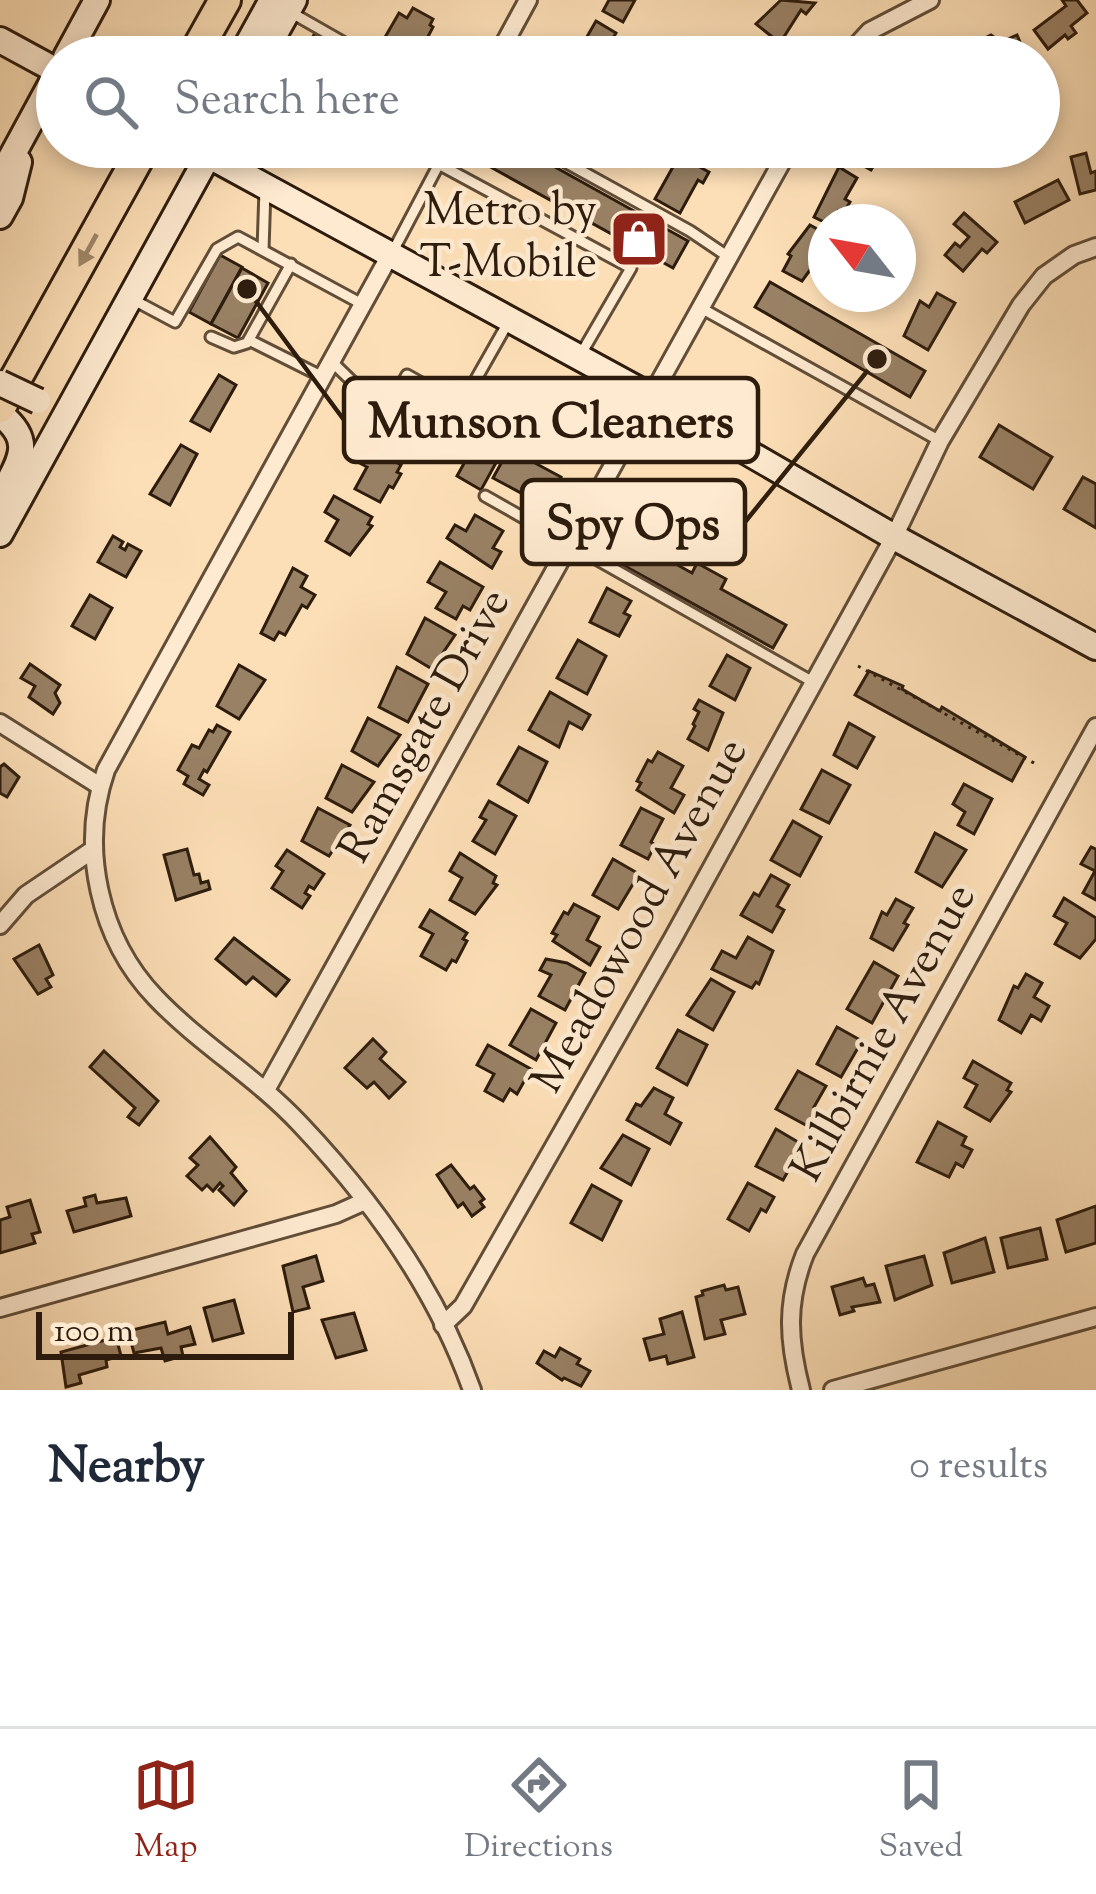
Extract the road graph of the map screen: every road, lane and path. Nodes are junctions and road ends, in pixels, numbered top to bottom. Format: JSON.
{"nodes":[{"id":1,"x":97,"y":0,"type":"edge"},
{"id":2,"x":225,"y":0,"type":"edge"},
{"id":3,"x":528,"y":0,"type":"edge"},
{"id":4,"x":930,"y":0,"type":"edge"},
{"id":5,"x":284,"y":4,"type":"edge"},
{"id":6,"x":77,"y":36,"type":"edge"},
{"id":7,"x":205,"y":36,"type":"edge"},
{"id":8,"x":256,"y":36,"type":"edge"},
{"id":9,"x":271,"y":36,"type":"edge"},
{"id":10,"x":336,"y":36,"type":"edge"},
{"id":11,"x":508,"y":36,"type":"edge"},
{"id":12,"x":865,"y":36,"type":"edge"},
{"id":13,"x":0,"y":40,"type":"edge"},
{"id":14,"x":36,"y":60,"type":"edge"},
{"id":15,"x":36,"y":111,"type":"edge"},
{"id":16,"x":29,"y":124,"type":"junction"},
{"id":17,"x":133,"y":168,"type":"edge"},
{"id":18,"x":196,"y":168,"type":"edge"},
{"id":19,"x":234,"y":168,"type":"edge"},
{"id":20,"x":437,"y":168,"type":"edge"},
{"id":21,"x":451,"y":168,"type":"edge"},
{"id":22,"x":576,"y":168,"type":"edge"},
{"id":23,"x":779,"y":168,"type":"edge"},
{"id":24,"x":0,"y":178,"type":"edge"},
{"id":25,"x":265,"y":187,"type":"junction"},
{"id":26,"x":0,"y":216,"type":"edge"},
{"id":27,"x":1096,"y":247,"type":"edge"},
{"id":28,"x":263,"y":250,"type":"junction"},
{"id":29,"x":390,"y":255,"type":"junction"},
{"id":30,"x":730,"y":258,"type":"junction"},
{"id":31,"x":291,"y":264,"type":"junction"},
{"id":32,"x":130,"y":298,"type":"junction"},
{"id":33,"x":362,"y":304,"type":"junction"},
{"id":34,"x":701,"y":308,"type":"junction"},
{"id":35,"x":508,"y":321,"type":"junction"},
{"id":36,"x":212,"y":337,"type":"dead end"},
{"id":37,"x":249,"y":340,"type":"junction"},
{"id":38,"x":578,"y":359,"type":"junction"},
{"id":39,"x":326,"y":368,"type":"junction"},
{"id":40,"x":0,"y":382,"type":"edge"},
{"id":41,"x":81,"y":387,"type":"junction"},
{"id":42,"x":652,"y":398,"type":"junction"},
{"id":43,"x":394,"y":401,"type":"junction"},
{"id":44,"x":461,"y":405,"type":"junction"},
{"id":45,"x":0,"y":411,"type":"edge"},
{"id":46,"x":940,"y":441,"type":"junction"},
{"id":47,"x":484,"y":496,"type":"dead end"},
{"id":48,"x":0,"y":500,"type":"edge"},
{"id":49,"x":0,"y":534,"type":"edge"},
{"id":50,"x":894,"y":537,"type":"junction"},
{"id":51,"x":569,"y":544,"type":"junction"},
{"id":52,"x":1096,"y":647,"type":"edge"},
{"id":53,"x":858,"y":667,"type":"dead end"},
{"id":54,"x":813,"y":682,"type":"junction"},
{"id":55,"x":0,"y":723,"type":"edge"},
{"id":56,"x":1096,"y":727,"type":"edge"},
{"id":57,"x":1034,"y":764,"type":"dead end"},
{"id":58,"x":100,"y":786,"type":"junction"},
{"id":59,"x":94,"y":849,"type":"junction"},
{"id":60,"x":0,"y":925,"type":"edge"},
{"id":61,"x":266,"y":1090,"type":"junction"},
{"id":62,"x":365,"y":1201,"type":"junction"},
{"id":63,"x":0,"y":1308,"type":"edge"},
{"id":64,"x":1096,"y":1317,"type":"edge"},
{"id":65,"x":443,"y":1325,"type":"junction"},
{"id":66,"x":472,"y":1390,"type":"edge"},
{"id":67,"x":801,"y":1390,"type":"edge"},
{"id":68,"x":833,"y":1390,"type":"edge"}],
"edges":[{"from":1,"to":6,"type":"main road"},
{"from":2,"to":7,"type":"highway"},
{"from":3,"to":11,"type":"street"},
{"from":4,"to":12,"type":"street"},
{"from":5,"to":8,"type":"main road"},
{"from":5,"to":9,"type":"main road"},
{"from":5,"to":10,"type":"lane"},
{"from":13,"to":14,"type":"main road"},
{"from":15,"to":16,"type":"main road"},
{"from":16,"to":24,"type":"main road"},
{"from":16,"to":26,"type":"main road"},
{"from":17,"to":45,"type":"highway","one_way":true},
{"from":18,"to":32,"type":"main road"},
{"from":19,"to":25,"type":"main road"},
{"from":20,"to":29,"type":"lane"},
{"from":21,"to":38,"type":"lane"},
{"from":22,"to":30,"type":"lane"},
{"from":23,"to":30,"type":"street","name":"Ramsgate Drive"},
{"from":25,"to":28,"type":"lane"},
{"from":25,"to":29,"type":"main road"},
{"from":27,"to":46,"type":"street","name":"Meadowood Avenue"},
{"from":28,"to":31,"type":"lane"},
{"from":28,"to":32,"type":"lane"},
{"from":29,"to":33,"type":"street"},
{"from":29,"to":35,"type":"main road"},
{"from":30,"to":34,"type":"street","name":"Ramsgate Drive"},
{"from":31,"to":33,"type":"lane"},
{"from":31,"to":37,"type":"lane"},
{"from":32,"to":41,"type":"main road"},
{"from":33,"to":39,"type":"street"},
{"from":34,"to":42,"type":"street","name":"Ramsgate Drive"},
{"from":34,"to":46,"type":"lane"},
{"from":35,"to":38,"type":"main road"},
{"from":35,"to":44,"type":"lane"},
{"from":36,"to":37,"type":"lane"},
{"from":37,"to":39,"type":"lane"},
{"from":38,"to":42,"type":"main road"},
{"from":39,"to":43,"type":"lane"},
{"from":39,"to":58,"type":"street"},
{"from":40,"to":41,"type":"main road","bridge":true},
{"from":41,"to":49,"type":"main road"},
{"from":42,"to":50,"type":"main road"},
{"from":42,"to":51,"type":"street","name":"Ramsgate Drive"},
{"from":43,"to":44,"type":"lane"},
{"from":43,"to":44,"type":"lane"},
{"from":45,"to":48,"type":"main road"},
{"from":46,"to":50,"type":"street","name":"Meadowood Avenue"},
{"from":47,"to":51,"type":"lane"},
{"from":50,"to":52,"type":"main road"},
{"from":50,"to":54,"type":"street","name":"Meadowood Avenue"},
{"from":51,"to":54,"type":"lane"},
{"from":51,"to":61,"type":"street","name":"Ramsgate Drive"},
{"from":53,"to":57,"type":"path"},
{"from":54,"to":65,"type":"street","name":"Meadowood Avenue"},
{"from":55,"to":58,"type":"street"},
{"from":56,"to":67,"type":"street","name":"Kilbirnie Avenue"},
{"from":58,"to":59,"type":"street"},
{"from":59,"to":60,"type":"street"},
{"from":59,"to":61,"type":"street"},
{"from":61,"to":62,"type":"street"},
{"from":62,"to":63,"type":"street"},
{"from":62,"to":65,"type":"street"},
{"from":64,"to":68,"type":"street"},
{"from":65,"to":66,"type":"street"}]}
